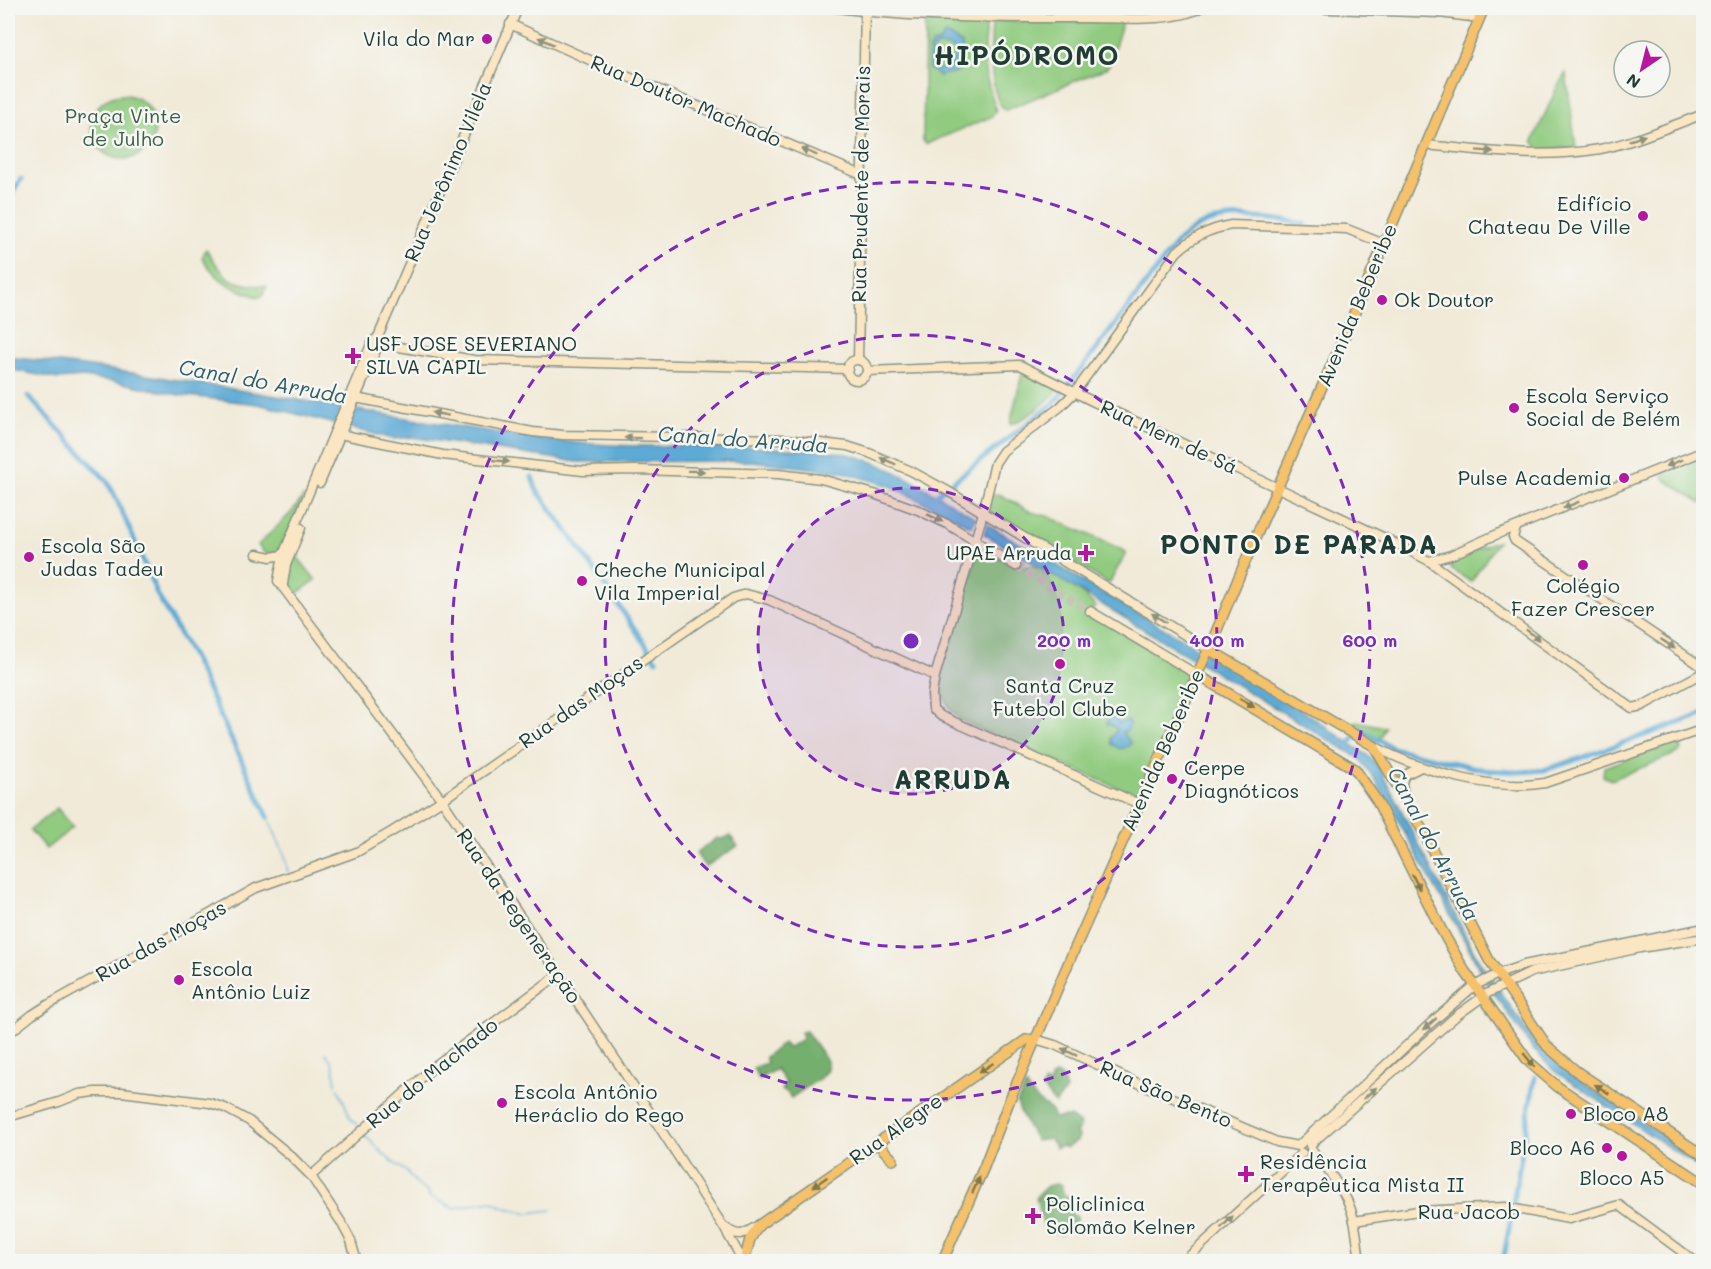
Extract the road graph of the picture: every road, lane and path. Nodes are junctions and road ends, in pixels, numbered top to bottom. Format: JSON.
{"nodes":[{"id":1,"x":518,"y":8,"type":"edge"},
{"id":2,"x":837,"y":8,"type":"edge"},
{"id":3,"x":1199,"y":8,"type":"edge"},
{"id":4,"x":1302,"y":8,"type":"edge"},
{"id":5,"x":1484,"y":8,"type":"edge"},
{"id":6,"x":865,"y":10,"type":"edge"},
{"id":7,"x":1479,"y":18,"type":"junction"},
{"id":8,"x":510,"y":24,"type":"junction"},
{"id":9,"x":1704,"y":114,"type":"edge"},
{"id":10,"x":1530,"y":144,"type":"dead end"},
{"id":11,"x":1426,"y":145,"type":"junction"},
{"id":12,"x":1537,"y":154,"type":"junction"},
{"id":13,"x":862,"y":176,"type":"junction"},
{"id":14,"x":1384,"y":244,"type":"junction"},
{"id":15,"x":376,"y":341,"type":"junction"},
{"id":16,"x":858,"y":360,"type":"junction"},
{"id":17,"x":848,"y":369,"type":"junction"},
{"id":18,"x":867,"y":371,"type":"junction"},
{"id":19,"x":1068,"y":388,"type":"junction"},
{"id":20,"x":351,"y":401,"type":"junction"},
{"id":21,"x":338,"y":432,"type":"junction"},
{"id":22,"x":1704,"y":451,"type":"edge"},
{"id":23,"x":1277,"y":488,"type":"junction"},
{"id":24,"x":982,"y":512,"type":"junction"},
{"id":25,"x":1516,"y":528,"type":"junction"},
{"id":26,"x":975,"y":537,"type":"junction"},
{"id":27,"x":1492,"y":537,"type":"junction"},
{"id":28,"x":1500,"y":543,"type":"dead end"},
{"id":29,"x":257,"y":554,"type":"dead end"},
{"id":30,"x":283,"y":555,"type":"junction"},
{"id":31,"x":1451,"y":555,"type":"junction"},
{"id":32,"x":1429,"y":561,"type":"junction"},
{"id":33,"x":1016,"y":566,"type":"tunnel mouth"},
{"id":34,"x":1449,"y":576,"type":"junction"},
{"id":35,"x":280,"y":584,"type":"junction"},
{"id":36,"x":1090,"y":611,"type":"tunnel mouth"},
{"id":37,"x":1208,"y":651,"type":"junction"},
{"id":38,"x":1198,"y":670,"type":"junction"},
{"id":39,"x":1704,"y":670,"type":"edge"},
{"id":40,"x":935,"y":675,"type":"junction"},
{"id":41,"x":1352,"y":719,"type":"dead end"},
{"id":42,"x":1704,"y":729,"type":"edge"},
{"id":43,"x":1348,"y":730,"type":"junction"},
{"id":44,"x":1370,"y":744,"type":"junction"},
{"id":45,"x":1422,"y":766,"type":"junction"},
{"id":46,"x":1404,"y":796,"type":"junction"},
{"id":47,"x":442,"y":800,"type":"junction"},
{"id":48,"x":1139,"y":804,"type":"junction"},
{"id":49,"x":1704,"y":928,"type":"edge"},
{"id":50,"x":1704,"y":938,"type":"edge"},
{"id":51,"x":558,"y":975,"type":"junction"},
{"id":52,"x":1495,"y":975,"type":"junction"},
{"id":53,"x":1478,"y":984,"type":"junction"},
{"id":54,"x":1501,"y":985,"type":"junction"},
{"id":55,"x":1485,"y":995,"type":"junction"},
{"id":56,"x":8,"y":1034,"type":"edge"},
{"id":57,"x":1035,"y":1040,"type":"junction"},
{"id":58,"x":8,"y":1117,"type":"edge"},
{"id":59,"x":1277,"y":1142,"type":"junction"},
{"id":60,"x":877,"y":1143,"type":"junction"},
{"id":61,"x":1305,"y":1148,"type":"junction"},
{"id":62,"x":1704,"y":1156,"type":"edge"},
{"id":63,"x":893,"y":1160,"type":"dead end"},
{"id":64,"x":1291,"y":1162,"type":"junction"},
{"id":65,"x":311,"y":1176,"type":"junction"},
{"id":66,"x":1704,"y":1184,"type":"edge"},
{"id":67,"x":1354,"y":1221,"type":"junction"},
{"id":68,"x":759,"y":1225,"type":"junction"},
{"id":69,"x":723,"y":1226,"type":"junction"},
{"id":70,"x":744,"y":1261,"type":"edge"},
{"id":71,"x":1360,"y":1261,"type":"edge"},
{"id":72,"x":357,"y":1262,"type":"edge"},
{"id":73,"x":942,"y":1262,"type":"edge"},
{"id":74,"x":1183,"y":1262,"type":"edge"},
{"id":75,"x":1696,"y":1262,"type":"edge"}],
"edges":[{"from":1,"to":8,"type":"street","name":"Rua Jerônimo Vilela"},
{"from":2,"to":6,"type":"street"},
{"from":3,"to":6,"type":"street"},
{"from":4,"to":7,"type":"street"},
{"from":5,"to":7,"type":"main road","name":"Avenida Beberibe"},
{"from":6,"to":13,"type":"street","name":"Rua Prudente de Morais"},
{"from":7,"to":11,"type":"main road","name":"Avenida Beberibe"},
{"from":13,"to":8,"type":"street","name":"Rua Doutor Machado","one_way":true},
{"from":8,"to":15,"type":"street","name":"Rua Jerônimo Vilela"},
{"from":12,"to":9,"type":"street","one_way":true},
{"from":10,"to":12,"type":"street"},
{"from":11,"to":12,"type":"street","one_way":true},
{"from":11,"to":14,"type":"main road","name":"Avenida Beberibe"},
{"from":13,"to":16,"type":"street","name":"Rua Prudente de Morais"},
{"from":14,"to":19,"type":"street"},
{"from":14,"to":23,"type":"main road","name":"Avenida Beberibe"},
{"from":15,"to":17,"type":"street"},
{"from":15,"to":20,"type":"street","name":"Rua Jerônimo Vilela"},
{"from":16,"to":17,"type":"street"},
{"from":16,"to":18,"type":"street"},
{"from":17,"to":18,"type":"street"},
{"from":18,"to":19,"type":"street","name":"Rua Mem de Sá"},
{"from":19,"to":23,"type":"street","name":"Rua Mem de Sá"},
{"from":19,"to":24,"type":"street"},
{"from":20,"to":21,"type":"street","name":"Rua Jerônimo Vilela"},
{"from":24,"to":20,"type":"street","one_way":true},
{"from":21,"to":26,"type":"street","one_way":true},
{"from":21,"to":30,"type":"street"},
{"from":21,"to":35,"type":"street"},
{"from":22,"to":25,"type":"street","one_way":true},
{"from":23,"to":32,"type":"street","name":"Rua Mem de Sá"},
{"from":23,"to":37,"type":"main road","name":"Avenida Beberibe"},
{"from":24,"to":26,"type":"street"},
{"from":37,"to":24,"type":"street","one_way":true},
{"from":25,"to":27,"type":"street"},
{"from":25,"to":39,"type":"street","one_way":true},
{"from":26,"to":33,"type":"street"},
{"from":26,"to":40,"type":"street"},
{"from":27,"to":28,"type":"street"},
{"from":27,"to":31,"type":"street"},
{"from":29,"to":30,"type":"street"},
{"from":30,"to":35,"type":"street"},
{"from":31,"to":32,"type":"street"},
{"from":31,"to":34,"type":"street"},
{"from":32,"to":34,"type":"street","name":"Rua Mem de Sá"},
{"from":34,"to":39,"type":"street","name":"Rua Mem de Sá","one_way":true},
{"from":35,"to":47,"type":"street","name":"Rua da Regeneração"},
{"from":36,"to":38,"type":"street"},
{"from":37,"to":38,"type":"main road","name":"Avenida Beberibe"},
{"from":37,"to":43,"type":"main road"},
{"from":38,"to":48,"type":"main road","name":"Avenida Beberibe"},
{"from":38,"to":53,"type":"main road","one_way":true},
{"from":40,"to":47,"type":"street","name":"Rua das Moças"},
{"from":40,"to":48,"type":"street"},
{"from":41,"to":43,"type":"main road"},
{"from":42,"to":45,"type":"street"},
{"from":43,"to":44,"type":"main road"},
{"from":44,"to":45,"type":"street"},
{"from":44,"to":46,"type":"main road"},
{"from":45,"to":46,"type":"street"},
{"from":46,"to":52,"type":"main road"},
{"from":47,"to":51,"type":"street","name":"Rua da Regeneração"},
{"from":47,"to":56,"type":"street","name":"Rua das Moças"},
{"from":48,"to":57,"type":"main road","name":"Avenida Beberibe"},
{"from":49,"to":52,"type":"street"},
{"from":50,"to":54,"type":"street"},
{"from":51,"to":65,"type":"street","name":"Rua do Machado"},
{"from":51,"to":69,"type":"street","name":"Rua da Regeneração"},
{"from":52,"to":53,"type":"street"},
{"from":52,"to":54,"type":"main road"},
{"from":53,"to":55,"type":"main road"},
{"from":53,"to":61,"type":"street","one_way":true},
{"from":54,"to":55,"type":"street"},
{"from":62,"to":54,"type":"main road","one_way":true},
{"from":61,"to":55,"type":"street","one_way":true},
{"from":55,"to":66,"type":"main road","one_way":true},
{"from":59,"to":57,"type":"street","name":"Rua São Bento","one_way":true},
{"from":57,"to":60,"type":"main road","name":"Rua Alegre","one_way":true},
{"from":73,"to":57,"type":"main road","name":"Avenida Beberibe","one_way":true},
{"from":58,"to":65,"type":"street"},
{"from":59,"to":61,"type":"street","name":"Rua São Bento"},
{"from":59,"to":64,"type":"street"},
{"from":60,"to":63,"type":"main road"},
{"from":60,"to":68,"type":"main road","name":"Rua Alegre","one_way":true},
{"from":61,"to":64,"type":"street"},
{"from":61,"to":67,"type":"street"},
{"from":74,"to":64,"type":"street","one_way":true},
{"from":65,"to":72,"type":"street"},
{"from":67,"to":71,"type":"street"},
{"from":67,"to":75,"type":"street","name":"Rua Jacob"},
{"from":68,"to":69,"type":"street","name":"Rua Alegre"},
{"from":68,"to":70,"type":"main road","name":"Rua Alegre"},
{"from":69,"to":70,"type":"street","name":"Rua da Regeneração"}]}
